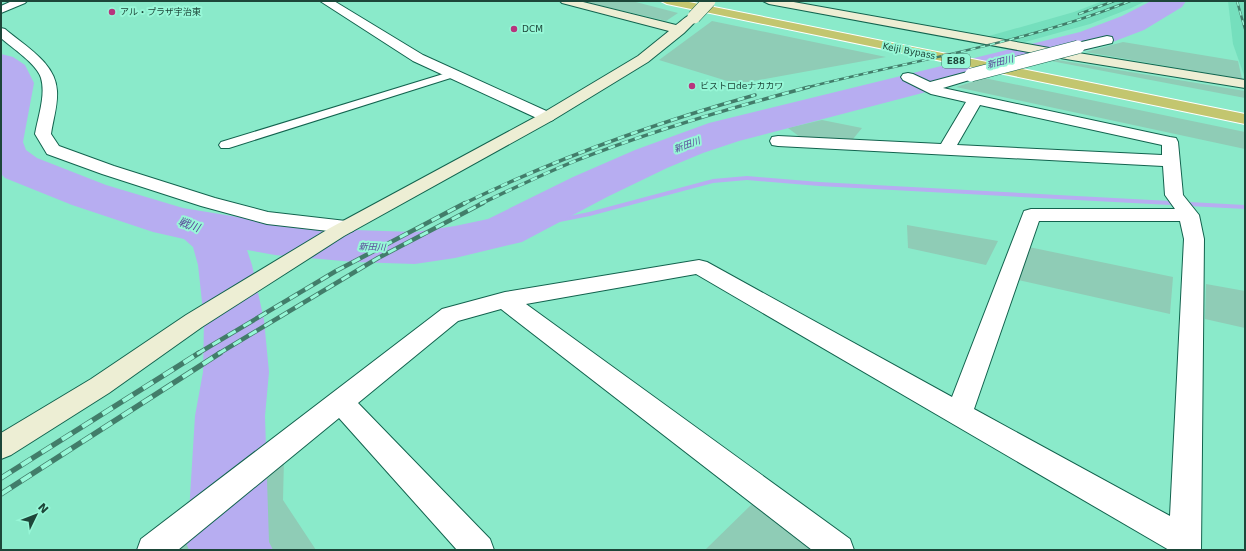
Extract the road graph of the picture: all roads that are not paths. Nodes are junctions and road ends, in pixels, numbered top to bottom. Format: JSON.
{"nodes":[{"id":1,"x":21,"y":1,"type":"edge"},
{"id":2,"x":326,"y":1,"type":"edge"},
{"id":3,"x":566,"y":1,"type":"edge"},
{"id":4,"x":667,"y":1,"type":"edge"},
{"id":5,"x":709,"y":1,"type":"edge"},
{"id":6,"x":713,"y":1,"type":"edge"},
{"id":7,"x":769,"y":1,"type":"edge"},
{"id":8,"x":1,"y":10,"type":"edge"},
{"id":9,"x":680,"y":30,"type":"junction"},
{"id":10,"x":1,"y":32,"type":"edge"},
{"id":11,"x":1107,"y":40,"type":"dead end"},
{"id":12,"x":453,"y":74,"type":"junction"},
{"id":13,"x":908,"y":77,"type":"dead end"},
{"id":14,"x":1245,"y":84,"type":"edge"},
{"id":15,"x":928,"y":87,"type":"junction"},
{"id":16,"x":975,"y":99,"type":"junction"},
{"id":17,"x":1229,"y":103,"type":"dead end"},
{"id":18,"x":548,"y":116,"type":"junction"},
{"id":19,"x":1245,"y":119,"type":"edge"},
{"id":20,"x":778,"y":140,"type":"dead end"},
{"id":21,"x":225,"y":146,"type":"dead end"},
{"id":22,"x":946,"y":150,"type":"junction"},
{"id":23,"x":1172,"y":161,"type":"junction"},
{"id":24,"x":1182,"y":206,"type":"junction"},
{"id":25,"x":341,"y":230,"type":"junction"},
{"id":26,"x":505,"y":300,"type":"junction"},
{"id":27,"x":340,"y":401,"type":"junction"},
{"id":28,"x":959,"y":414,"type":"junction"},
{"id":29,"x":1,"y":447,"type":"edge"},
{"id":30,"x":1186,"y":546,"type":"edge"},
{"id":31,"x":153,"y":550,"type":"edge"},
{"id":32,"x":478,"y":550,"type":"edge"},
{"id":33,"x":838,"y":550,"type":"edge"}],
"edges":[{"from":1,"to":8,"type":"street"},
{"from":2,"to":12,"type":"street"},
{"from":3,"to":9,"type":"street"},
{"from":4,"to":19,"type":"highway","name":"Keiji Bypass","number":"E88"},
{"from":5,"to":9,"type":"street","bridge":true},
{"from":6,"to":17,"type":"highway","name":"Keiji Bypass","number":"E88"},
{"from":7,"to":14,"type":"street"},
{"from":9,"to":18,"type":"street"},
{"from":10,"to":25,"type":"street"},
{"from":11,"to":15,"type":"street","bridge":true},
{"from":12,"to":18,"type":"street"},
{"from":12,"to":21,"type":"lane"},
{"from":13,"to":15,"type":"street"},
{"from":15,"to":16,"type":"street"},
{"from":16,"to":22,"type":"street"},
{"from":16,"to":23,"type":"street"},
{"from":18,"to":25,"type":"street"},
{"from":20,"to":22,"type":"street"},
{"from":22,"to":23,"type":"street"},
{"from":23,"to":24,"type":"street"},
{"from":24,"to":28,"type":"street"},
{"from":24,"to":30,"type":"street"},
{"from":25,"to":29,"type":"street"},
{"from":26,"to":27,"type":"street"},
{"from":26,"to":28,"type":"street"},
{"from":26,"to":33,"type":"street"},
{"from":27,"to":31,"type":"street"},
{"from":27,"to":32,"type":"street"},
{"from":28,"to":30,"type":"street"}]}
